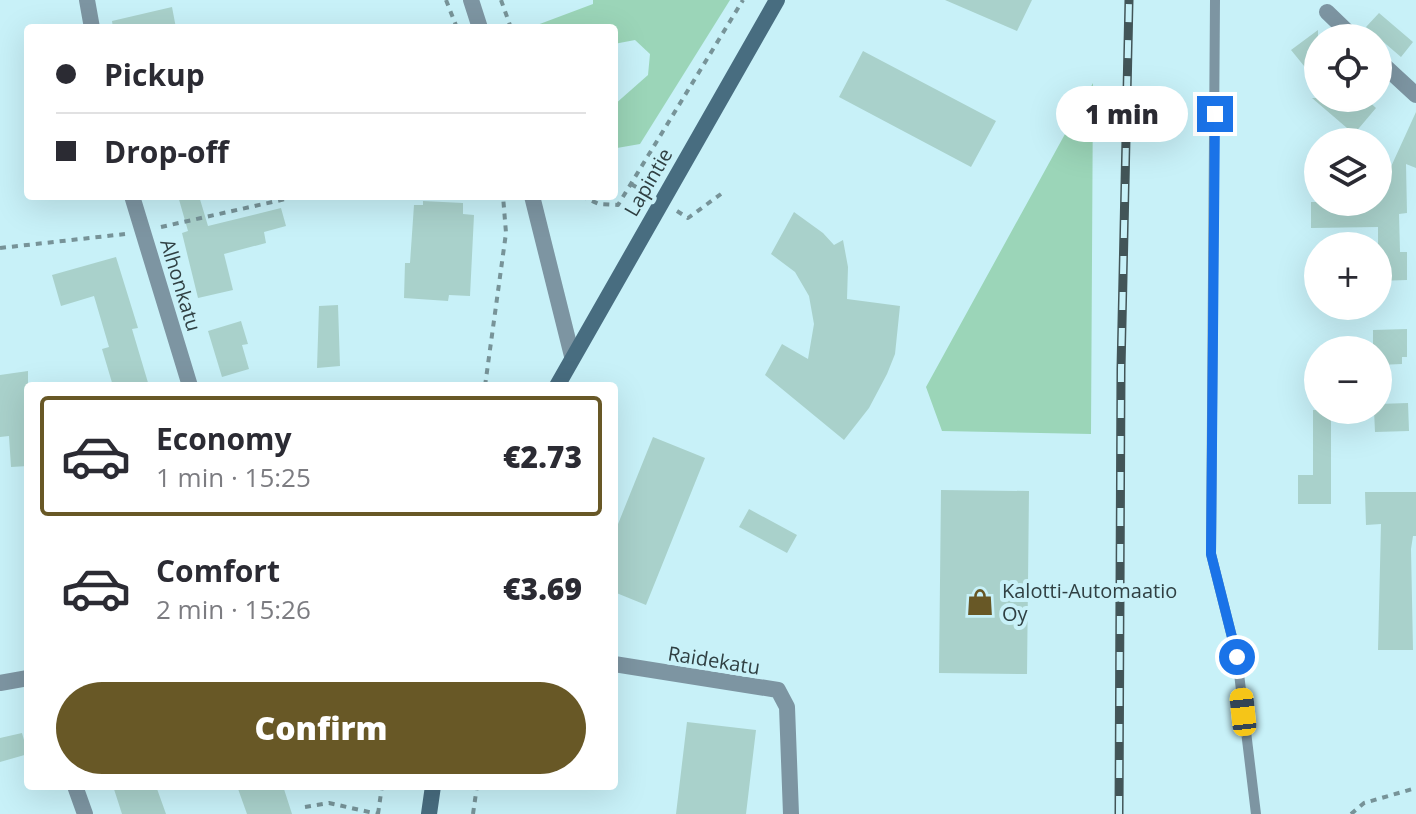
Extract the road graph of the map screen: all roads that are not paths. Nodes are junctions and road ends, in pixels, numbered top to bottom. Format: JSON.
{"nodes":[{"id":1,"x":87,"y":0,"type":"edge"},
{"id":2,"x":471,"y":0,"type":"edge"},
{"id":3,"x":777,"y":0,"type":"edge"},
{"id":4,"x":1215,"y":0,"type":"edge"},
{"id":5,"x":1327,"y":12,"type":"dead end"},
{"id":6,"x":91,"y":24,"type":"edge"},
{"id":7,"x":479,"y":24,"type":"edge"},
{"id":8,"x":1339,"y":24,"type":"edge"},
{"id":9,"x":1392,"y":73,"type":"edge"},
{"id":10,"x":1416,"y":95,"type":"edge"},
{"id":11,"x":133,"y":200,"type":"edge"},
{"id":12,"x":533,"y":200,"type":"edge"},
{"id":13,"x":572,"y":356,"type":"junction"},
{"id":14,"x":189,"y":382,"type":"edge"},
{"id":15,"x":559,"y":382,"type":"edge"},
{"id":16,"x":618,"y":665,"type":"edge"},
{"id":17,"x":24,"y":679,"type":"edge"},
{"id":18,"x":0,"y":683,"type":"edge"},
{"id":19,"x":76,"y":790,"type":"edge"},
{"id":20,"x":432,"y":790,"type":"edge"},
{"id":21,"x":85,"y":814,"type":"edge"},
{"id":22,"x":429,"y":814,"type":"edge"},
{"id":23,"x":791,"y":814,"type":"edge"},
{"id":24,"x":1256,"y":814,"type":"edge"}],
"edges":[{"from":1,"to":6,"type":"street"},
{"from":2,"to":7,"type":"street"},
{"from":3,"to":13,"type":"main road","name":"Lapintie"},
{"from":4,"to":24,"type":"lane"},
{"from":5,"to":8,"type":"street"},
{"from":9,"to":10,"type":"street"},
{"from":11,"to":14,"type":"street","name":"Alhonkatu"},
{"from":12,"to":13,"type":"street"},
{"from":13,"to":15,"type":"main road","name":"Lapintie"},
{"from":16,"to":23,"type":"street","name":"Raidekatu"},
{"from":17,"to":18,"type":"street"},
{"from":19,"to":21,"type":"street"},
{"from":20,"to":22,"type":"main road"}]}
